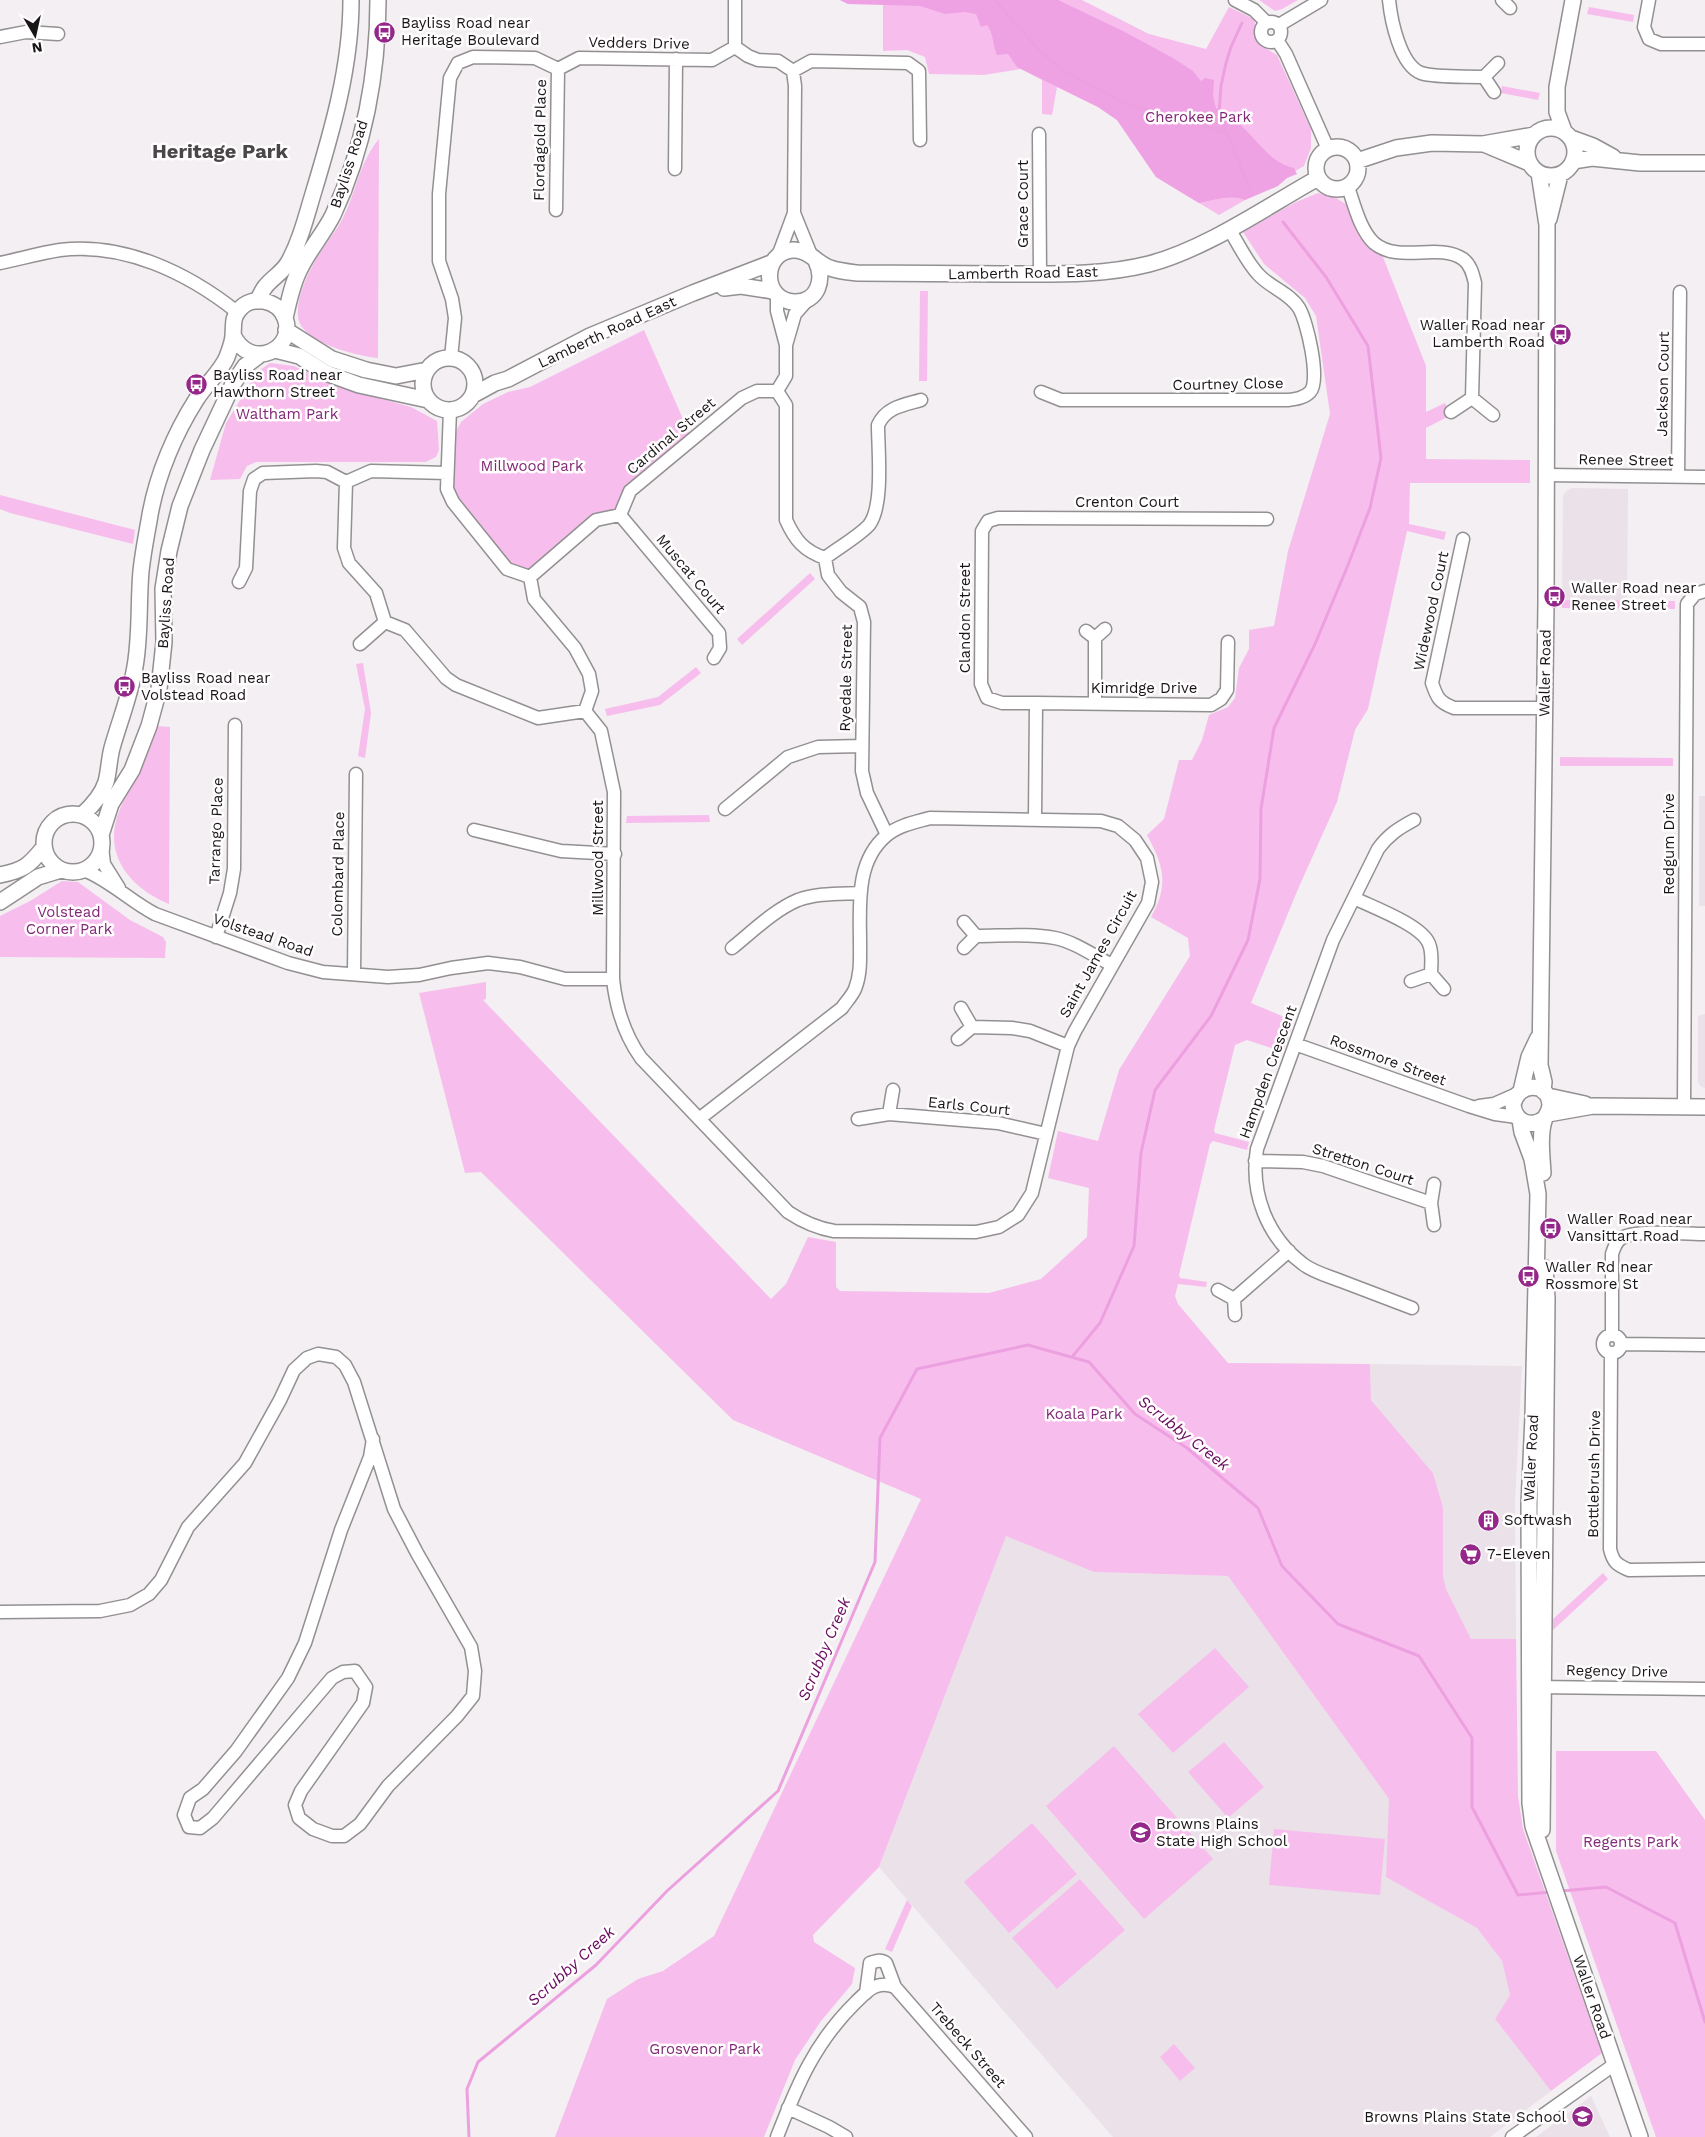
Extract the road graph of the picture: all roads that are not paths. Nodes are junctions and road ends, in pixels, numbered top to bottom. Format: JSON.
{"nodes":[{"id":1,"x":351,"y":0,"type":"edge"},
{"id":2,"x":378,"y":0,"type":"edge"},
{"id":3,"x":735,"y":0,"type":"edge"},
{"id":4,"x":1235,"y":0,"type":"edge"},
{"id":5,"x":1320,"y":0,"type":"edge"},
{"id":6,"x":1389,"y":0,"type":"edge"},
{"id":7,"x":1573,"y":0,"type":"edge"},
{"id":8,"x":1649,"y":0,"type":"edge"},
{"id":9,"x":1273,"y":24,"type":"junction"},
{"id":10,"x":58,"y":34,"type":"dead end"},
{"id":11,"x":0,"y":37,"type":"edge"},
{"id":12,"x":1705,"y":44,"type":"edge"},
{"id":13,"x":735,"y":47,"type":"junction"},
{"id":14,"x":676,"y":60,"type":"junction"},
{"id":15,"x":1498,"y":62,"type":"dead end"},
{"id":16,"x":558,"y":70,"type":"junction"},
{"id":17,"x":793,"y":71,"type":"junction"},
{"id":18,"x":1484,"y":77,"type":"junction"},
{"id":19,"x":1557,"y":87,"type":"junction"},
{"id":20,"x":1494,"y":92,"type":"dead end"},
{"id":21,"x":1538,"y":132,"type":"junction"},
{"id":22,"x":1039,"y":134,"type":"dead end"},
{"id":23,"x":1568,"y":135,"type":"junction"},
{"id":24,"x":920,"y":140,"type":"dead end"},
{"id":25,"x":1483,"y":144,"type":"junction"},
{"id":26,"x":1328,"y":149,"type":"junction"},
{"id":27,"x":1617,"y":159,"type":"junction"},
{"id":28,"x":1357,"y":161,"type":"junction"},
{"id":29,"x":1574,"y":161,"type":"junction"},
{"id":30,"x":1705,"y":163,"type":"edge"},
{"id":31,"x":1534,"y":168,"type":"junction"},
{"id":32,"x":675,"y":169,"type":"dead end"},
{"id":33,"x":1560,"y":174,"type":"junction"},
{"id":34,"x":1318,"y":178,"type":"junction"},
{"id":35,"x":1348,"y":187,"type":"junction"},
{"id":36,"x":556,"y":210,"type":"dead end"},
{"id":37,"x":794,"y":214,"type":"junction"},
{"id":38,"x":1547,"y":225,"type":"junction"},
{"id":39,"x":1229,"y":229,"type":"junction"},
{"id":40,"x":814,"y":258,"type":"junction"},
{"id":41,"x":774,"y":260,"type":"junction"},
{"id":42,"x":0,"y":263,"type":"edge"},
{"id":43,"x":857,"y":273,"type":"junction"},
{"id":44,"x":1040,"y":274,"type":"junction"},
{"id":45,"x":1680,"y":292,"type":"dead end"},
{"id":46,"x":693,"y":293,"type":"junction"},
{"id":47,"x":775,"y":293,"type":"junction"},
{"id":48,"x":813,"y":295,"type":"junction"},
{"id":49,"x":257,"y":300,"type":"junction"},
{"id":50,"x":237,"y":312,"type":"junction"},
{"id":51,"x":286,"y":324,"type":"junction"},
{"id":52,"x":233,"y":335,"type":"junction"},
{"id":53,"x":786,"y":345,"type":"junction"},
{"id":54,"x":268,"y":352,"type":"junction"},
{"id":55,"x":451,"y":358,"type":"junction"},
{"id":56,"x":427,"y":370,"type":"junction"},
{"id":57,"x":472,"y":370,"type":"junction"},
{"id":58,"x":521,"y":372,"type":"junction"},
{"id":59,"x":777,"y":391,"type":"junction"},
{"id":60,"x":1041,"y":392,"type":"dead end"},
{"id":61,"x":473,"y":394,"type":"junction"},
{"id":62,"x":1472,"y":398,"type":"junction"},
{"id":63,"x":428,"y":400,"type":"junction"},
{"id":64,"x":922,"y":400,"type":"dead end"},
{"id":65,"x":450,"y":410,"type":"junction"},
{"id":66,"x":1450,"y":412,"type":"dead end"},
{"id":67,"x":1493,"y":415,"type":"dead end"},
{"id":68,"x":447,"y":473,"type":"junction"},
{"id":69,"x":1546,"y":475,"type":"junction"},
{"id":70,"x":1678,"y":477,"type":"junction"},
{"id":71,"x":1705,"y":477,"type":"edge"},
{"id":72,"x":346,"y":482,"type":"junction"},
{"id":73,"x":620,"y":515,"type":"junction"},
{"id":74,"x":1266,"y":519,"type":"dead end"},
{"id":75,"x":988,"y":521,"type":"joint"},
{"id":76,"x":1463,"y":539,"type":"dead end"},
{"id":77,"x":825,"y":558,"type":"junction"},
{"id":78,"x":530,"y":577,"type":"junction"},
{"id":79,"x":239,"y":582,"type":"dead end"},
{"id":80,"x":1705,"y":592,"type":"edge"},
{"id":81,"x":385,"y":622,"type":"junction"},
{"id":82,"x":1095,"y":633,"type":"dead end"},
{"id":83,"x":1228,"y":642,"type":"dead end"},
{"id":84,"x":360,"y":644,"type":"dead end"},
{"id":85,"x":714,"y":658,"type":"dead end"},
{"id":86,"x":1036,"y":703,"type":"junction"},
{"id":87,"x":1095,"y":704,"type":"junction"},
{"id":88,"x":1544,"y":708,"type":"junction"},
{"id":89,"x":585,"y":711,"type":"junction"},
{"id":90,"x":234,"y":725,"type":"dead end"},
{"id":91,"x":861,"y":746,"type":"junction"},
{"id":92,"x":356,"y":774,"type":"dead end"},
{"id":93,"x":725,"y":809,"type":"dead end"},
{"id":94,"x":82,"y":815,"type":"junction"},
{"id":95,"x":1034,"y":820,"type":"junction"},
{"id":96,"x":1414,"y":820,"type":"dead end"},
{"id":97,"x":474,"y":830,"type":"dead end"},
{"id":98,"x":887,"y":835,"type":"junction"},
{"id":99,"x":102,"y":841,"type":"junction"},
{"id":100,"x":44,"y":847,"type":"junction"},
{"id":101,"x":615,"y":854,"type":"junction"},
{"id":102,"x":61,"y":870,"type":"junction"},
{"id":103,"x":84,"y":870,"type":"junction"},
{"id":104,"x":0,"y":875,"type":"edge"},
{"id":105,"x":120,"y":890,"type":"junction"},
{"id":106,"x":860,"y":893,"type":"junction"},
{"id":107,"x":1354,"y":898,"type":"junction"},
{"id":108,"x":0,"y":902,"type":"edge"},
{"id":109,"x":964,"y":922,"type":"dead end"},
{"id":110,"x":976,"y":936,"type":"junction"},
{"id":111,"x":216,"y":937,"type":"junction"},
{"id":112,"x":732,"y":948,"type":"dead end"},
{"id":113,"x":964,"y":948,"type":"dead end"},
{"id":114,"x":1112,"y":966,"type":"junction"},
{"id":115,"x":354,"y":974,"type":"junction"},
{"id":116,"x":1431,"y":974,"type":"junction"},
{"id":117,"x":613,"y":979,"type":"junction"},
{"id":118,"x":1411,"y":982,"type":"dead end"},
{"id":119,"x":1444,"y":990,"type":"dead end"},
{"id":120,"x":961,"y":1008,"type":"dead end"},
{"id":121,"x":972,"y":1026,"type":"junction"},
{"id":122,"x":1542,"y":1030,"type":"junction"},
{"id":123,"x":958,"y":1039,"type":"dead end"},
{"id":124,"x":1295,"y":1044,"type":"junction"},
{"id":125,"x":1068,"y":1046,"type":"junction"},
{"id":126,"x":893,"y":1090,"type":"dead end"},
{"id":127,"x":1520,"y":1092,"type":"junction"},
{"id":128,"x":1546,"y":1094,"type":"junction"},
{"id":129,"x":1469,"y":1106,"type":"junction"},
{"id":130,"x":1593,"y":1106,"type":"junction"},
{"id":131,"x":1684,"y":1106,"type":"junction"},
{"id":132,"x":1705,"y":1107,"type":"edge"},
{"id":133,"x":889,"y":1114,"type":"junction"},
{"id":134,"x":1546,"y":1116,"type":"junction"},
{"id":135,"x":1519,"y":1118,"type":"junction"},
{"id":136,"x":699,"y":1119,"type":"junction"},
{"id":137,"x":858,"y":1119,"type":"dead end"},
{"id":138,"x":1046,"y":1134,"type":"junction"},
{"id":139,"x":1255,"y":1161,"type":"junction"},
{"id":140,"x":1434,"y":1184,"type":"dead end"},
{"id":141,"x":1430,"y":1203,"type":"junction"},
{"id":142,"x":1434,"y":1225,"type":"dead end"},
{"id":143,"x":1705,"y":1234,"type":"edge"},
{"id":144,"x":1289,"y":1251,"type":"junction"},
{"id":145,"x":1218,"y":1290,"type":"dead end"},
{"id":146,"x":1234,"y":1299,"type":"junction"},
{"id":147,"x":1412,"y":1308,"type":"dead end"},
{"id":148,"x":1235,"y":1315,"type":"dead end"},
{"id":149,"x":1616,"y":1339,"type":"junction"},
{"id":150,"x":1705,"y":1345,"type":"edge"},
{"id":151,"x":1539,"y":1417,"type":"junction"},
{"id":152,"x":373,"y":1439,"type":"junction"},
{"id":153,"x":1705,"y":1569,"type":"edge"},
{"id":154,"x":0,"y":1612,"type":"edge"},
{"id":155,"x":1536,"y":1687,"type":"junction"},
{"id":156,"x":1705,"y":1689,"type":"edge"},
{"id":157,"x":895,"y":1987,"type":"junction"},
{"id":158,"x":866,"y":1993,"type":"junction"},
{"id":159,"x":1615,"y":2064,"type":"junction"},
{"id":160,"x":788,"y":2108,"type":"junction"},
{"id":161,"x":777,"y":2137,"type":"edge"},
{"id":162,"x":846,"y":2137,"type":"edge"},
{"id":163,"x":1026,"y":2137,"type":"edge"},
{"id":164,"x":1512,"y":2137,"type":"edge"},
{"id":165,"x":1640,"y":2137,"type":"edge"}],
"edges":[{"from":1,"to":49,"type":"street","name":"Bayliss Road"},
{"from":2,"to":51,"type":"street","name":"Bayliss Road"},
{"from":3,"to":13,"type":"street"},
{"from":4,"to":9,"type":"street"},
{"from":5,"to":9,"type":"street"},
{"from":6,"to":18,"type":"street"},
{"from":7,"to":19,"type":"street"},
{"from":8,"to":12,"type":"street"},
{"from":9,"to":26,"type":"street"},
{"from":10,"to":11,"type":"street"},
{"from":13,"to":14,"type":"street","name":"Vedders Drive"},
{"from":13,"to":17,"type":"street"},
{"from":14,"to":16,"type":"street","name":"Vedders Drive"},
{"from":14,"to":32,"type":"street"},
{"from":15,"to":18,"type":"street"},
{"from":16,"to":36,"type":"street","name":"Flordagold Place"},
{"from":16,"to":55,"type":"street"},
{"from":17,"to":24,"type":"street"},
{"from":17,"to":37,"type":"street"},
{"from":18,"to":20,"type":"street"},
{"from":19,"to":21,"type":"street"},
{"from":19,"to":23,"type":"street"},
{"from":21,"to":23,"type":"street"},
{"from":21,"to":25,"type":"street"},
{"from":21,"to":31,"type":"street"},
{"from":22,"to":44,"type":"street","name":"Grace Court"},
{"from":23,"to":27,"type":"street"},
{"from":23,"to":29,"type":"street"},
{"from":25,"to":28,"type":"street"},
{"from":25,"to":31,"type":"street"},
{"from":26,"to":28,"type":"street"},
{"from":26,"to":34,"type":"street"},
{"from":27,"to":29,"type":"street"},
{"from":27,"to":30,"type":"street"},
{"from":28,"to":35,"type":"street"},
{"from":29,"to":33,"type":"street"},
{"from":31,"to":33,"type":"street"},
{"from":31,"to":38,"type":"street","name":"Waller Road"},
{"from":33,"to":38,"type":"street","name":"Waller Road"},
{"from":34,"to":35,"type":"street"},
{"from":34,"to":39,"type":"street","name":"Lamberth Road East"},
{"from":35,"to":62,"type":"street"},
{"from":37,"to":40,"type":"street"},
{"from":37,"to":41,"type":"street"},
{"from":38,"to":69,"type":"street","name":"Waller Road"},
{"from":39,"to":44,"type":"street","name":"Lamberth Road East"},
{"from":39,"to":60,"type":"street","name":"Courtney Close"},
{"from":40,"to":41,"type":"street"},
{"from":40,"to":43,"type":"street","name":"Lamberth Road East"},
{"from":40,"to":48,"type":"street"},
{"from":41,"to":46,"type":"street","name":"Lamberth Road East"},
{"from":41,"to":47,"type":"street"},
{"from":42,"to":50,"type":"street"},
{"from":43,"to":44,"type":"street","name":"Lamberth Road East"},
{"from":43,"to":48,"type":"street","name":"Lamberth Road East"},
{"from":45,"to":70,"type":"street","name":"Jackson Court"},
{"from":46,"to":47,"type":"street","name":"Lamberth Road East"},
{"from":46,"to":58,"type":"street","name":"Lamberth Road East"},
{"from":47,"to":48,"type":"street"},
{"from":47,"to":53,"type":"street"},
{"from":48,"to":53,"type":"street"},
{"from":49,"to":50,"type":"street","name":"Bayliss Road"},
{"from":49,"to":51,"type":"street"},
{"from":50,"to":52,"type":"street","name":"Bayliss Road"},
{"from":51,"to":54,"type":"street","name":"Bayliss Road"},
{"from":51,"to":56,"type":"street"},
{"from":52,"to":54,"type":"street"},
{"from":52,"to":94,"type":"street","name":"Bayliss Road"},
{"from":53,"to":59,"type":"street"},
{"from":54,"to":63,"type":"street"},
{"from":54,"to":99,"type":"street","name":"Bayliss Road"},
{"from":55,"to":56,"type":"street"},
{"from":55,"to":57,"type":"street","name":"Lamberth Road East"},
{"from":56,"to":63,"type":"street"},
{"from":57,"to":58,"type":"street","name":"Lamberth Road East"},
{"from":57,"to":61,"type":"street"},
{"from":58,"to":61,"type":"street","name":"Lamberth Road East"},
{"from":59,"to":73,"type":"street","name":"Cardinal Street"},
{"from":59,"to":77,"type":"street"},
{"from":61,"to":65,"type":"street","name":"Lamberth Road East"},
{"from":62,"to":66,"type":"street"},
{"from":62,"to":67,"type":"street"},
{"from":63,"to":65,"type":"street"},
{"from":64,"to":77,"type":"street"},
{"from":65,"to":68,"type":"street"},
{"from":68,"to":72,"type":"street"},
{"from":68,"to":78,"type":"street"},
{"from":69,"to":70,"type":"street","name":"Renee Street"},
{"from":69,"to":88,"type":"street","name":"Waller Road"},
{"from":70,"to":71,"type":"street","name":"Renee Street"},
{"from":72,"to":79,"type":"street"},
{"from":72,"to":81,"type":"street"},
{"from":73,"to":78,"type":"street"},
{"from":73,"to":85,"type":"street","name":"Muscat Court"},
{"from":74,"to":75,"type":"street","name":"Crenton Court"},
{"from":75,"to":86,"type":"street","name":"Clandon Street"},
{"from":76,"to":88,"type":"street","name":"Widewood Court"},
{"from":77,"to":91,"type":"street","name":"Ryedale Street"},
{"from":78,"to":89,"type":"street"},
{"from":80,"to":131,"type":"street","name":"Redgum Drive"},
{"from":81,"to":84,"type":"street"},
{"from":81,"to":89,"type":"street"},
{"from":82,"to":87,"type":"street"},
{"from":83,"to":87,"type":"street","name":"Kimridge Drive"},
{"from":86,"to":87,"type":"street","name":"Kimridge Drive"},
{"from":86,"to":95,"type":"street"},
{"from":88,"to":122,"type":"street","name":"Waller Road"},
{"from":89,"to":101,"type":"street","name":"Millwood Street"},
{"from":90,"to":111,"type":"street","name":"Tarrango Place"},
{"from":91,"to":93,"type":"street"},
{"from":91,"to":98,"type":"street","name":"Ryedale Street"},
{"from":92,"to":115,"type":"street","name":"Colombard Place"},
{"from":94,"to":99,"type":"street"},
{"from":94,"to":100,"type":"street"},
{"from":95,"to":98,"type":"street","name":"Saint James Circuit"},
{"from":95,"to":114,"type":"street","name":"Saint James Circuit"},
{"from":96,"to":107,"type":"street","name":"Hampden Crescent"},
{"from":97,"to":101,"type":"street"},
{"from":98,"to":106,"type":"street","name":"Saint James Circuit"},
{"from":99,"to":103,"type":"street","name":"Bayliss Road"},
{"from":99,"to":105,"type":"street","name":"Volstead Road"},
{"from":100,"to":102,"type":"street"},
{"from":100,"to":104,"type":"street"},
{"from":101,"to":117,"type":"street","name":"Millwood Street"},
{"from":102,"to":103,"type":"street"},
{"from":102,"to":108,"type":"street"},
{"from":103,"to":105,"type":"street","name":"Volstead Road"},
{"from":105,"to":111,"type":"street","name":"Volstead Road"},
{"from":106,"to":112,"type":"street"},
{"from":106,"to":136,"type":"street","name":"Saint James Circuit"},
{"from":107,"to":116,"type":"street"},
{"from":107,"to":124,"type":"street","name":"Hampden Crescent"},
{"from":109,"to":110,"type":"street"},
{"from":110,"to":113,"type":"street"},
{"from":110,"to":114,"type":"street"},
{"from":111,"to":115,"type":"street","name":"Volstead Road"},
{"from":114,"to":125,"type":"street","name":"Saint James Circuit"},
{"from":115,"to":117,"type":"street","name":"Volstead Road"},
{"from":116,"to":118,"type":"street"},
{"from":116,"to":119,"type":"street"},
{"from":117,"to":136,"type":"street","name":"Saint James Circuit"},
{"from":120,"to":121,"type":"street"},
{"from":121,"to":123,"type":"street"},
{"from":121,"to":125,"type":"street"},
{"from":122,"to":127,"type":"street","name":"Waller Road"},
{"from":122,"to":128,"type":"street","name":"Waller Road"},
{"from":124,"to":129,"type":"street","name":"Rossmore Street"},
{"from":124,"to":139,"type":"street","name":"Hampden Crescent"},
{"from":125,"to":138,"type":"street","name":"Saint James Circuit"},
{"from":126,"to":133,"type":"street"},
{"from":127,"to":128,"type":"street"},
{"from":127,"to":129,"type":"street","name":"Rossmore Street"},
{"from":127,"to":135,"type":"street","name":"Waller Road"},
{"from":128,"to":130,"type":"street"},
{"from":128,"to":134,"type":"street","name":"Waller Road"},
{"from":129,"to":135,"type":"street","name":"Rossmore Street"},
{"from":130,"to":131,"type":"street"},
{"from":130,"to":134,"type":"street"},
{"from":131,"to":132,"type":"street"},
{"from":133,"to":137,"type":"street","name":"Earls Court"},
{"from":133,"to":138,"type":"street","name":"Earls Court"},
{"from":134,"to":135,"type":"street"},
{"from":134,"to":151,"type":"street","name":"Waller Road"},
{"from":135,"to":151,"type":"street","name":"Waller Road"},
{"from":136,"to":138,"type":"street","name":"Saint James Circuit"},
{"from":139,"to":141,"type":"street","name":"Stretton Court"},
{"from":139,"to":144,"type":"street","name":"Hampden Crescent"},
{"from":140,"to":141,"type":"street","name":"Stretton Court"},
{"from":141,"to":142,"type":"street","name":"Stretton Court"},
{"from":143,"to":149,"type":"street"},
{"from":144,"to":146,"type":"street"},
{"from":144,"to":147,"type":"street","name":"Hampden Crescent"},
{"from":145,"to":146,"type":"street"},
{"from":146,"to":148,"type":"street"},
{"from":149,"to":150,"type":"street"},
{"from":149,"to":153,"type":"street","name":"Bottlebrush Drive"},
{"from":151,"to":155,"type":"street","name":"Waller Road"},
{"from":152,"to":152,"type":"street"},
{"from":152,"to":154,"type":"street"},
{"from":155,"to":156,"type":"street","name":"Regency Drive"},
{"from":155,"to":159,"type":"street","name":"Waller Road"},
{"from":157,"to":158,"type":"street"},
{"from":157,"to":158,"type":"street"},
{"from":157,"to":163,"type":"street","name":"Trebeck Street"},
{"from":158,"to":160,"type":"street"},
{"from":159,"to":164,"type":"street"},
{"from":159,"to":165,"type":"street","name":"Waller Road"},
{"from":160,"to":161,"type":"street"},
{"from":160,"to":162,"type":"street"}]}
